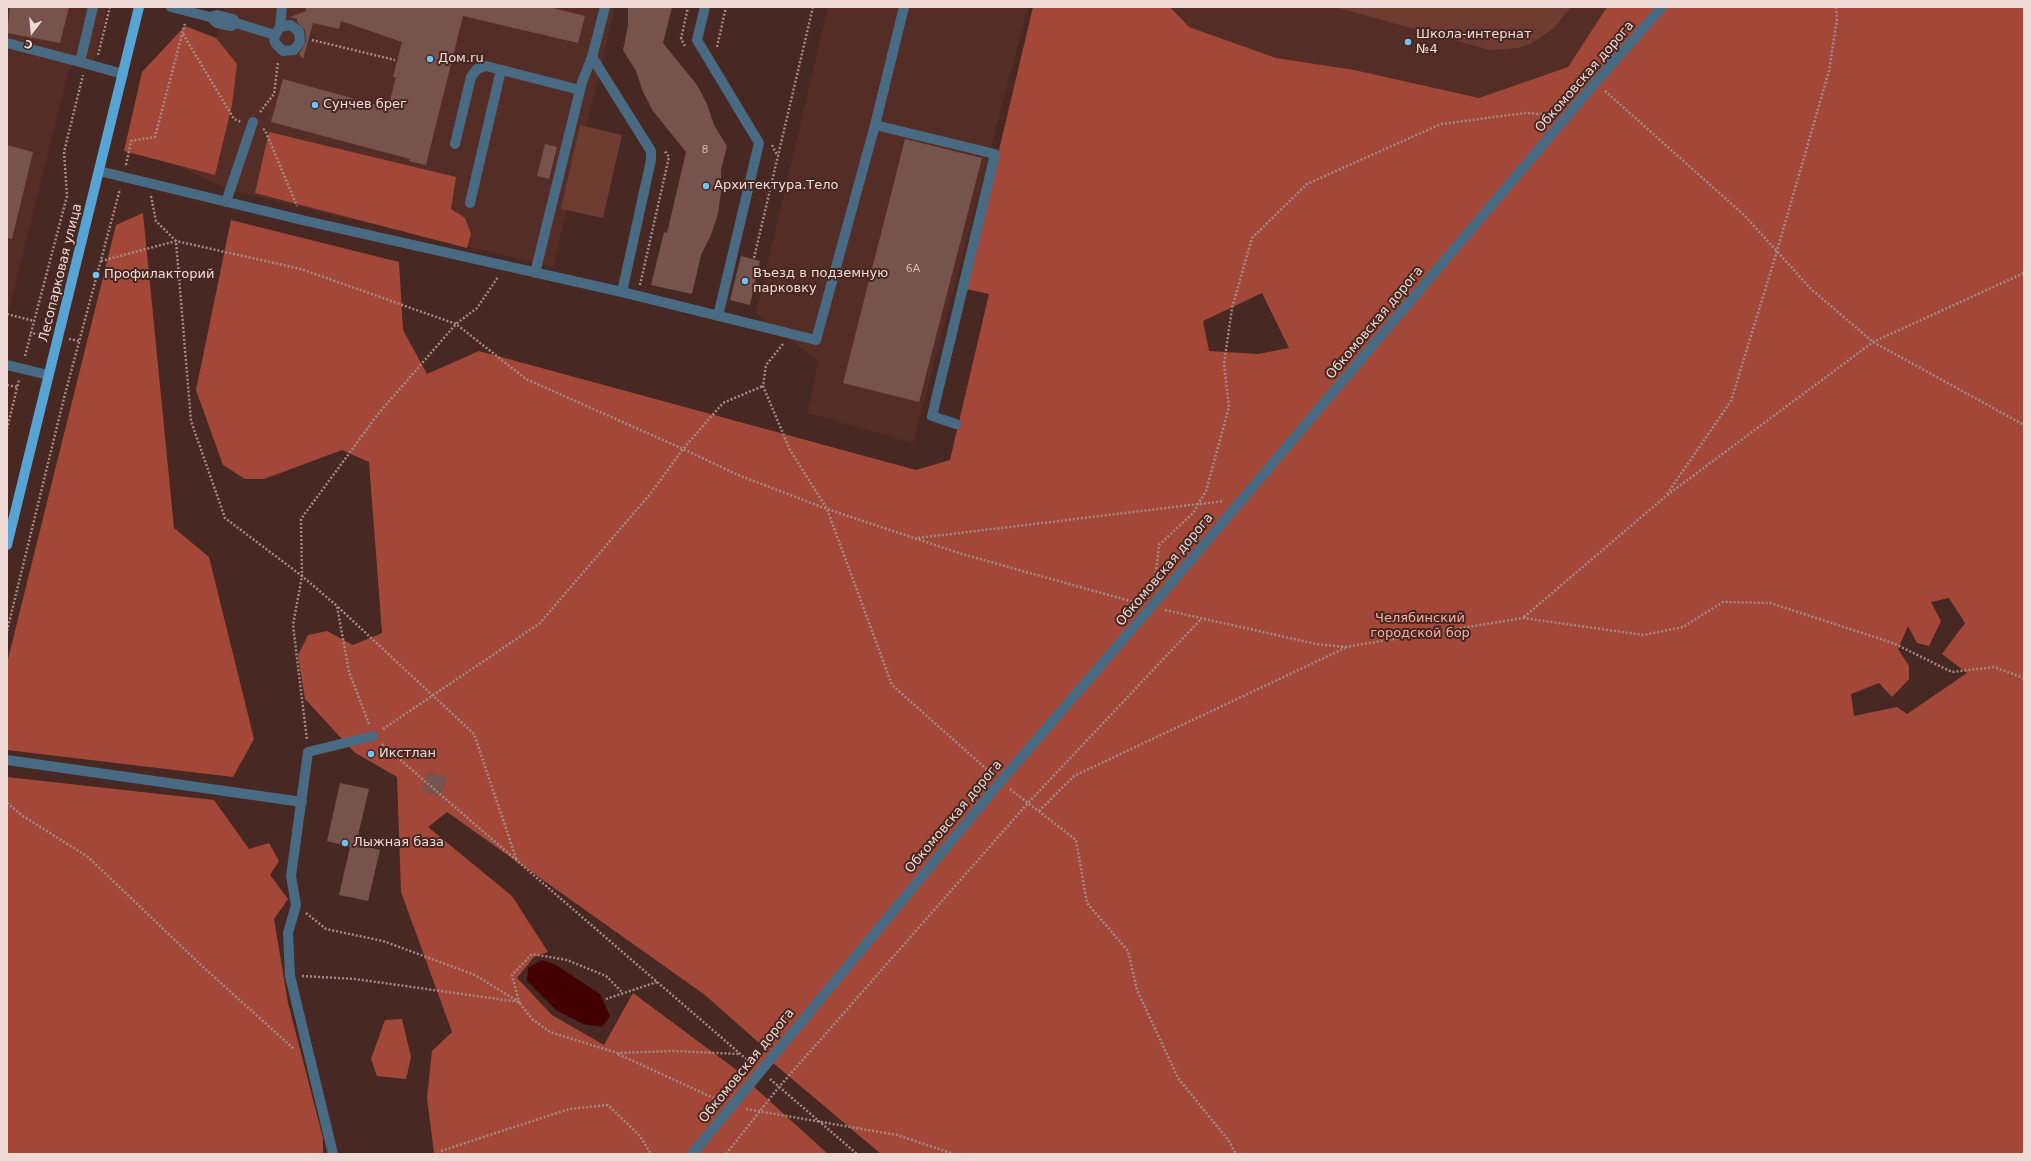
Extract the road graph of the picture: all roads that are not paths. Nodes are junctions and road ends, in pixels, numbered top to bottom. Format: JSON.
{"nodes":[{"id":1,"x":93,"y":7,"type":"edge"},
{"id":2,"x":139,"y":7,"type":"edge"},
{"id":3,"x":171,"y":7,"type":"edge"},
{"id":4,"x":282,"y":7,"type":"edge"},
{"id":5,"x":605,"y":7,"type":"edge"},
{"id":6,"x":705,"y":7,"type":"edge"},
{"id":7,"x":904,"y":7,"type":"edge"},
{"id":8,"x":1662,"y":7,"type":"edge"},
{"id":9,"x":277,"y":31,"type":"junction"},
{"id":10,"x":7,"y":43,"type":"edge"},
{"id":11,"x":592,"y":57,"type":"junction"},
{"id":12,"x":80,"y":62,"type":"junction"},
{"id":13,"x":501,"y":70,"type":"junction"},
{"id":14,"x":123,"y":74,"type":"junction"},
{"id":15,"x":580,"y":90,"type":"junction"},
{"id":16,"x":253,"y":122,"type":"road end"},
{"id":17,"x":875,"y":125,"type":"junction"},
{"id":18,"x":455,"y":144,"type":"dead end"},
{"id":19,"x":99,"y":170,"type":"junction"},
{"id":20,"x":226,"y":202,"type":"junction"},
{"id":21,"x":470,"y":203,"type":"dead end"},
{"id":22,"x":535,"y":273,"type":"junction"},
{"id":23,"x":622,"y":292,"type":"junction"},
{"id":24,"x":718,"y":316,"type":"junction"},
{"id":25,"x":7,"y":365,"type":"edge"},
{"id":26,"x":48,"y":375,"type":"junction"},
{"id":27,"x":956,"y":424,"type":"dead end"},
{"id":28,"x":7,"y":545,"type":"edge"},
{"id":29,"x":373,"y":736,"type":"road end"},
{"id":30,"x":7,"y":760,"type":"edge"},
{"id":31,"x":302,"y":802,"type":"junction"},
{"id":32,"x":333,"y":1154,"type":"edge"},
{"id":33,"x":692,"y":1154,"type":"edge"}],
"edges":[{"from":1,"to":12,"type":"street"},
{"from":2,"to":14,"type":"main road","name":"Лесопарковая улица"},
{"from":3,"to":9,"type":"street"},
{"from":4,"to":9,"type":"street"},
{"from":5,"to":11,"type":"street"},
{"from":6,"to":24,"type":"street"},
{"from":7,"to":17,"type":"street"},
{"from":8,"to":33,"type":"street","name":"Обкомовская дорога"},
{"from":9,"to":9,"type":"street"},
{"from":10,"to":12,"type":"street"},
{"from":11,"to":15,"type":"street"},
{"from":11,"to":23,"type":"street"},
{"from":12,"to":14,"type":"street"},
{"from":13,"to":15,"type":"street"},
{"from":13,"to":18,"type":"street"},
{"from":13,"to":21,"type":"street"},
{"from":14,"to":19,"type":"main road","name":"Лесопарковая улица"},
{"from":15,"to":22,"type":"street"},
{"from":16,"to":20,"type":"street"},
{"from":17,"to":24,"type":"street"},
{"from":17,"to":27,"type":"street"},
{"from":19,"to":20,"type":"street"},
{"from":19,"to":26,"type":"main road","name":"Лесопарковая улица"},
{"from":20,"to":22,"type":"street"},
{"from":22,"to":23,"type":"street"},
{"from":23,"to":24,"type":"street"},
{"from":25,"to":26,"type":"street"},
{"from":26,"to":28,"type":"main road","name":"Лесопарковая улица"},
{"from":29,"to":31,"type":"street"},
{"from":30,"to":31,"type":"street"},
{"from":31,"to":32,"type":"street"}]}
